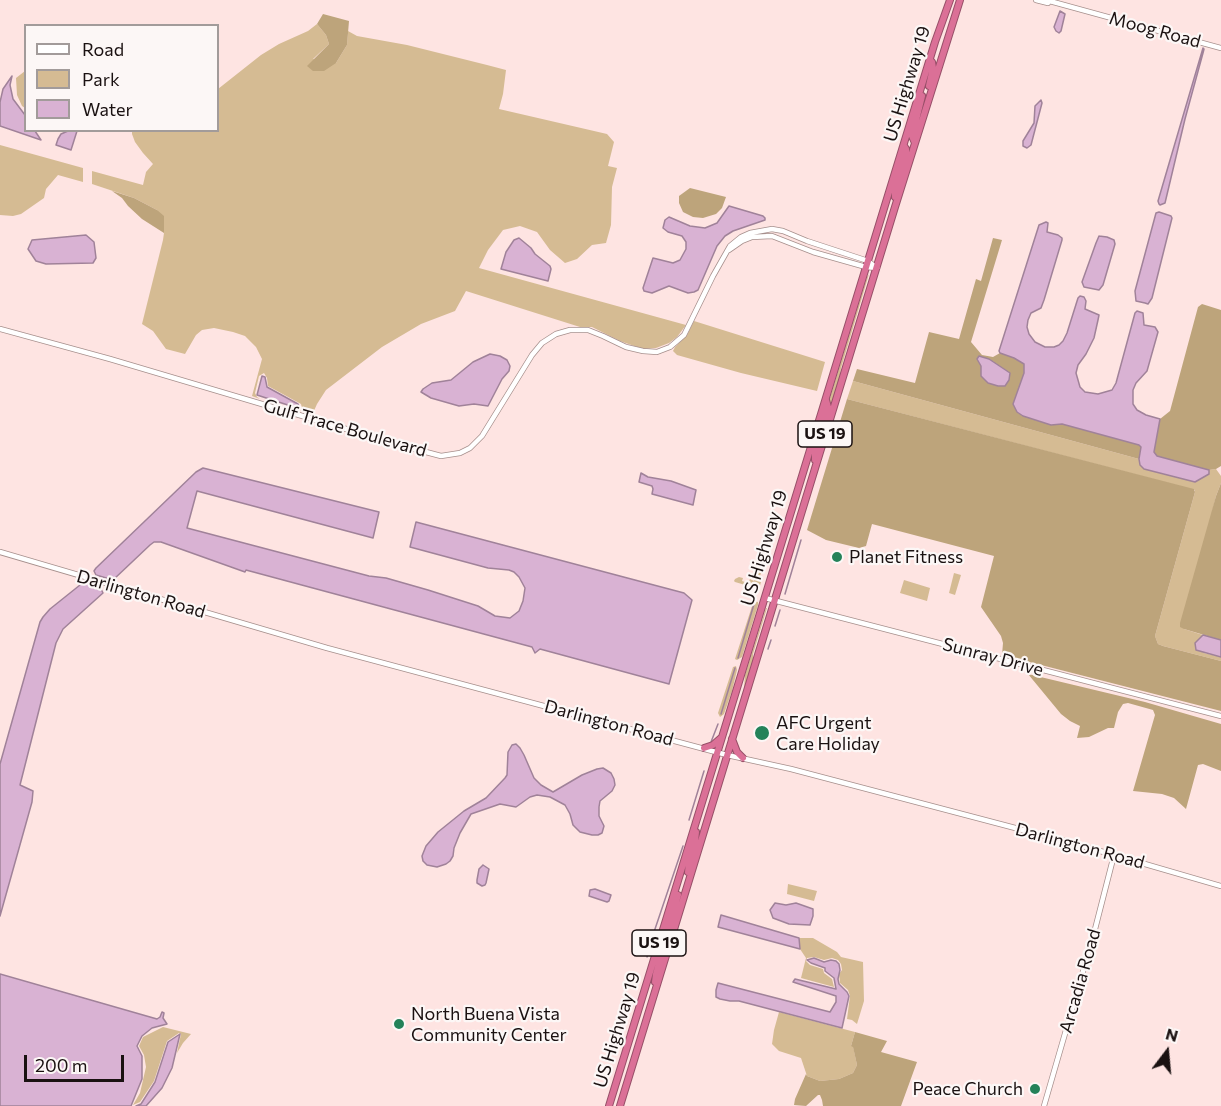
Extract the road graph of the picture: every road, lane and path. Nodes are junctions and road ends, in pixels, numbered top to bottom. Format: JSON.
{"nodes":[{"id":1,"x":950,"y":0,"type":"edge"},
{"id":2,"x":960,"y":0,"type":"edge"},
{"id":3,"x":1036,"y":0,"type":"edge"},
{"id":4,"x":1046,"y":0,"type":"edge"},
{"id":5,"x":1055,"y":3,"type":"junction"},
{"id":6,"x":1221,"y":48,"type":"edge"},
{"id":7,"x":930,"y":60,"type":"junction"},
{"id":8,"x":922,"y":86,"type":"junction"},
{"id":9,"x":930,"y":93,"type":"junction"},
{"id":10,"x":915,"y":144,"type":"junction"},
{"id":11,"x":904,"y":146,"type":"junction"},
{"id":12,"x":895,"y":207,"type":"junction"},
{"id":13,"x":832,"y":249,"type":"junction"},
{"id":14,"x":813,"y":252,"type":"junction"},
{"id":15,"x":725,"y":254,"type":"junction"},
{"id":16,"x":867,"y":264,"type":"junction"},
{"id":17,"x":877,"y":268,"type":"junction"},
{"id":18,"x":0,"y":329,"type":"edge"},
{"id":19,"x":826,"y":400,"type":"junction"},
{"id":20,"x":814,"y":470,"type":"junction"},
{"id":21,"x":0,"y":552,"type":"edge"},
{"id":22,"x":765,"y":598,"type":"junction"},
{"id":23,"x":774,"y":601,"type":"junction"},
{"id":24,"x":1221,"y":716,"type":"edge"},
{"id":25,"x":723,"y":735,"type":"junction"},
{"id":26,"x":732,"y":739,"type":"junction"},
{"id":27,"x":704,"y":748,"type":"junction"},
{"id":28,"x":718,"y":752,"type":"junction"},
{"id":29,"x":727,"y":755,"type":"junction"},
{"id":30,"x":743,"y":759,"type":"junction"},
{"id":31,"x":694,"y":829,"type":"junction"},
{"id":32,"x":1114,"y":855,"type":"junction"},
{"id":33,"x":676,"y":886,"type":"junction"},
{"id":34,"x":1221,"y":886,"type":"edge"},
{"id":35,"x":686,"y":887,"type":"junction"},
{"id":36,"x":669,"y":943,"type":"junction"},
{"id":37,"x":659,"y":944,"type":"junction"},
{"id":38,"x":654,"y":994,"type":"junction"},
{"id":39,"x":609,"y":1106,"type":"edge"},
{"id":40,"x":620,"y":1106,"type":"edge"},
{"id":41,"x":1044,"y":1106,"type":"edge"}],
"edges":[{"from":1,"to":7,"type":"highway","name":"US Highway 19","number":"US 19"},
{"from":2,"to":9,"type":"highway","name":"US Highway 19","number":"US 19"},
{"from":3,"to":5,"type":"street","name":"Moog Road"},
{"from":4,"to":5,"type":"street","name":"Moog Road"},
{"from":5,"to":6,"type":"street","name":"Moog Road"},
{"from":7,"to":8,"type":"highway","name":"US Highway 19","number":"US 19"},
{"from":7,"to":9,"type":"highway"},
{"from":8,"to":10,"type":"highway"},
{"from":8,"to":11,"type":"highway","name":"US Highway 19","number":"US 19"},
{"from":9,"to":10,"type":"highway","name":"US Highway 19","number":"US 19"},
{"from":10,"to":12,"type":"highway","name":"US Highway 19","number":"US 19"},
{"from":11,"to":12,"type":"highway"},
{"from":11,"to":16,"type":"highway","name":"US Highway 19","number":"US 19"},
{"from":12,"to":17,"type":"highway","name":"US Highway 19","number":"US 19"},
{"from":13,"to":14,"type":"street"},
{"from":13,"to":15,"type":"street","name":"Gulf Trace Boulevard"},
{"from":13,"to":16,"type":"street","name":"Gulf Trace Boulevard"},
{"from":14,"to":15,"type":"street","name":"Gulf Trace Boulevard"},
{"from":14,"to":16,"type":"street","name":"Gulf Trace Boulevard"},
{"from":15,"to":18,"type":"street","name":"Gulf Trace Boulevard"},
{"from":16,"to":17,"type":"street","name":"Gulf Trace Boulevard"},
{"from":16,"to":19,"type":"highway","name":"US Highway 19","number":"US 19"},
{"from":17,"to":20,"type":"highway","name":"US Highway 19","number":"US 19"},
{"from":19,"to":20,"type":"highway"},
{"from":19,"to":22,"type":"highway","name":"US Highway 19","number":"US 19"},
{"from":20,"to":23,"type":"highway","name":"US Highway 19","number":"US 19"},
{"from":21,"to":27,"type":"street","name":"Darlington Road"},
{"from":22,"to":23,"type":"street","name":"Sunray Drive"},
{"from":22,"to":25,"type":"highway","name":"US Highway 19","number":"US 19"},
{"from":23,"to":24,"type":"street","name":"Sunray Drive"},
{"from":23,"to":26,"type":"highway","name":"US Highway 19","number":"US 19"},
{"from":25,"to":27,"type":"highway"},
{"from":25,"to":28,"type":"highway","name":"US Highway 19","number":"US 19"},
{"from":26,"to":29,"type":"highway","name":"US Highway 19","number":"US 19"},
{"from":26,"to":30,"type":"highway"},
{"from":27,"to":28,"type":"street","name":"Darlington Road"},
{"from":28,"to":29,"type":"street","name":"Darlington Road"},
{"from":28,"to":31,"type":"highway","name":"US Highway 19","number":"US 19"},
{"from":29,"to":30,"type":"street","name":"Darlington Road"},
{"from":29,"to":35,"type":"highway","name":"US Highway 19","number":"US 19"},
{"from":30,"to":32,"type":"street","name":"Darlington Road"},
{"from":31,"to":33,"type":"highway","name":"US Highway 19","number":"US 19"},
{"from":31,"to":35,"type":"highway"},
{"from":32,"to":34,"type":"street","name":"Darlington Road"},
{"from":32,"to":41,"type":"street","name":"Arcadia Road"},
{"from":33,"to":36,"type":"highway"},
{"from":33,"to":37,"type":"highway","name":"US Highway 19","number":"US 19"},
{"from":35,"to":36,"type":"highway","name":"US Highway 19","number":"US 19"},
{"from":36,"to":38,"type":"highway","name":"US Highway 19","number":"US 19"},
{"from":37,"to":38,"type":"highway"},
{"from":37,"to":39,"type":"highway","name":"US Highway 19","number":"US 19"},
{"from":38,"to":40,"type":"highway","name":"US Highway 19","number":"US 19"}]}
